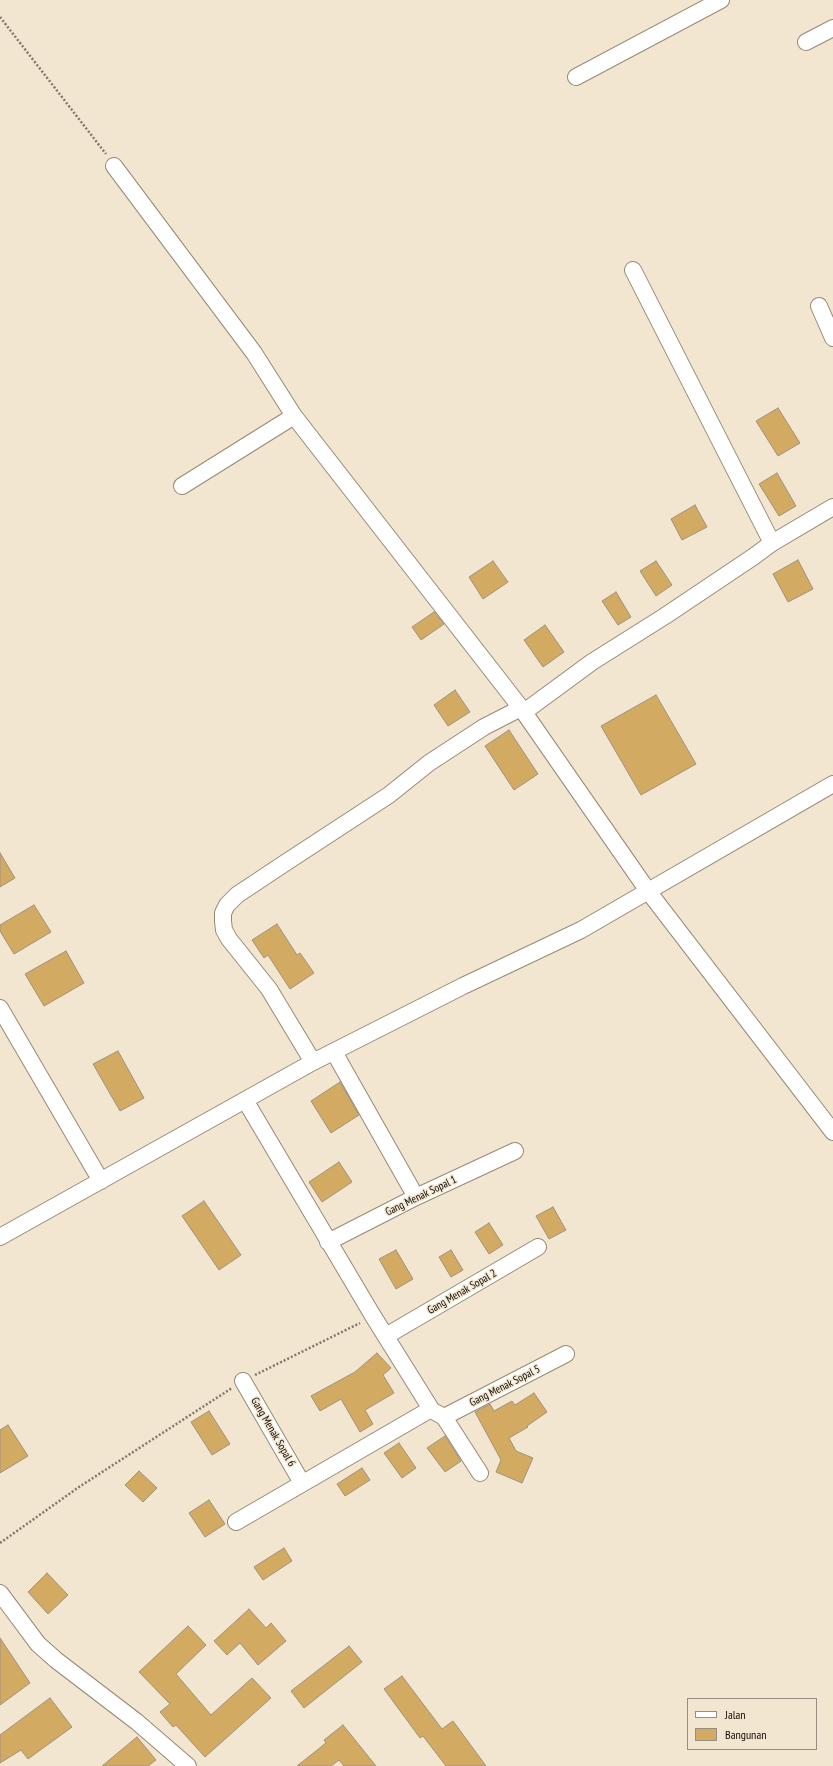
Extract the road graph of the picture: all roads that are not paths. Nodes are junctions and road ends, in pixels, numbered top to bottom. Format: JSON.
{"nodes":[{"id":1,"x":721,"y":0,"type":"edge"},
{"id":2,"x":833,"y":28,"type":"edge"},
{"id":3,"x":806,"y":42,"type":"dead end"},
{"id":4,"x":576,"y":77,"type":"dead end"},
{"id":5,"x":114,"y":166,"type":"road end"},
{"id":6,"x":633,"y":270,"type":"dead end"},
{"id":7,"x":819,"y":306,"type":"dead end"},
{"id":8,"x":833,"y":338,"type":"edge"},
{"id":9,"x":294,"y":416,"type":"junction"},
{"id":10,"x":182,"y":486,"type":"dead end"},
{"id":11,"x":833,"y":508,"type":"edge"},
{"id":12,"x":772,"y":543,"type":"junction"},
{"id":13,"x":529,"y":706,"type":"junction"},
{"id":14,"x":833,"y":784,"type":"edge"},
{"id":15,"x":648,"y":891,"type":"junction"},
{"id":16,"x":0,"y":1008,"type":"edge"},
{"id":17,"x":334,"y":1052,"type":"junction"},
{"id":18,"x":313,"y":1062,"type":"junction"},
{"id":19,"x":245,"y":1100,"type":"junction"},
{"id":20,"x":833,"y":1132,"type":"edge"},
{"id":21,"x":515,"y":1151,"type":"dead end"},
{"id":22,"x":101,"y":1181,"type":"junction"},
{"id":23,"x":416,"y":1197,"type":"junction"},
{"id":24,"x":0,"y":1237,"type":"edge"},
{"id":25,"x":328,"y":1242,"type":"junction"},
{"id":26,"x":538,"y":1247,"type":"dead end"},
{"id":27,"x":386,"y":1336,"type":"junction"},
{"id":28,"x":566,"y":1354,"type":"dead end"},
{"id":29,"x":243,"y":1381,"type":"road end"},
{"id":30,"x":437,"y":1413,"type":"junction"},
{"id":31,"x":480,"y":1473,"type":"dead end"},
{"id":32,"x":302,"y":1483,"type":"junction"},
{"id":33,"x":236,"y":1522,"type":"dead end"},
{"id":34,"x":0,"y":1593,"type":"edge"},
{"id":35,"x":188,"y":1766,"type":"edge"}],
"edges":[{"from":1,"to":4,"type":"street"},
{"from":2,"to":3,"type":"street"},
{"from":5,"to":9,"type":"street"},
{"from":6,"to":12,"type":"street"},
{"from":7,"to":8,"type":"street"},
{"from":9,"to":10,"type":"street"},
{"from":9,"to":13,"type":"street"},
{"from":11,"to":12,"type":"street"},
{"from":12,"to":13,"type":"street"},
{"from":13,"to":15,"type":"street"},
{"from":13,"to":18,"type":"street"},
{"from":14,"to":15,"type":"street"},
{"from":15,"to":17,"type":"street"},
{"from":15,"to":20,"type":"street"},
{"from":16,"to":22,"type":"street"},
{"from":17,"to":18,"type":"street"},
{"from":17,"to":23,"type":"street"},
{"from":18,"to":19,"type":"street"},
{"from":19,"to":22,"type":"street"},
{"from":19,"to":25,"type":"street"},
{"from":21,"to":23,"type":"street","name":"Gang Menak Sopal 1"},
{"from":22,"to":24,"type":"street"},
{"from":23,"to":25,"type":"street","name":"Gang Menak Sopal 1"},
{"from":25,"to":27,"type":"street"},
{"from":26,"to":27,"type":"street","name":"Gang Menak Sopal 2"},
{"from":27,"to":30,"type":"street"},
{"from":28,"to":30,"type":"street","name":"Gang Menak Sopal 5"},
{"from":29,"to":32,"type":"street","name":"Gang Menak Sopal 6"},
{"from":30,"to":31,"type":"street"},
{"from":30,"to":32,"type":"street","name":"Gang Menak Sopal 5"},
{"from":32,"to":33,"type":"street","name":"Gang Menak Sopal 5"},
{"from":34,"to":35,"type":"street"}]}
